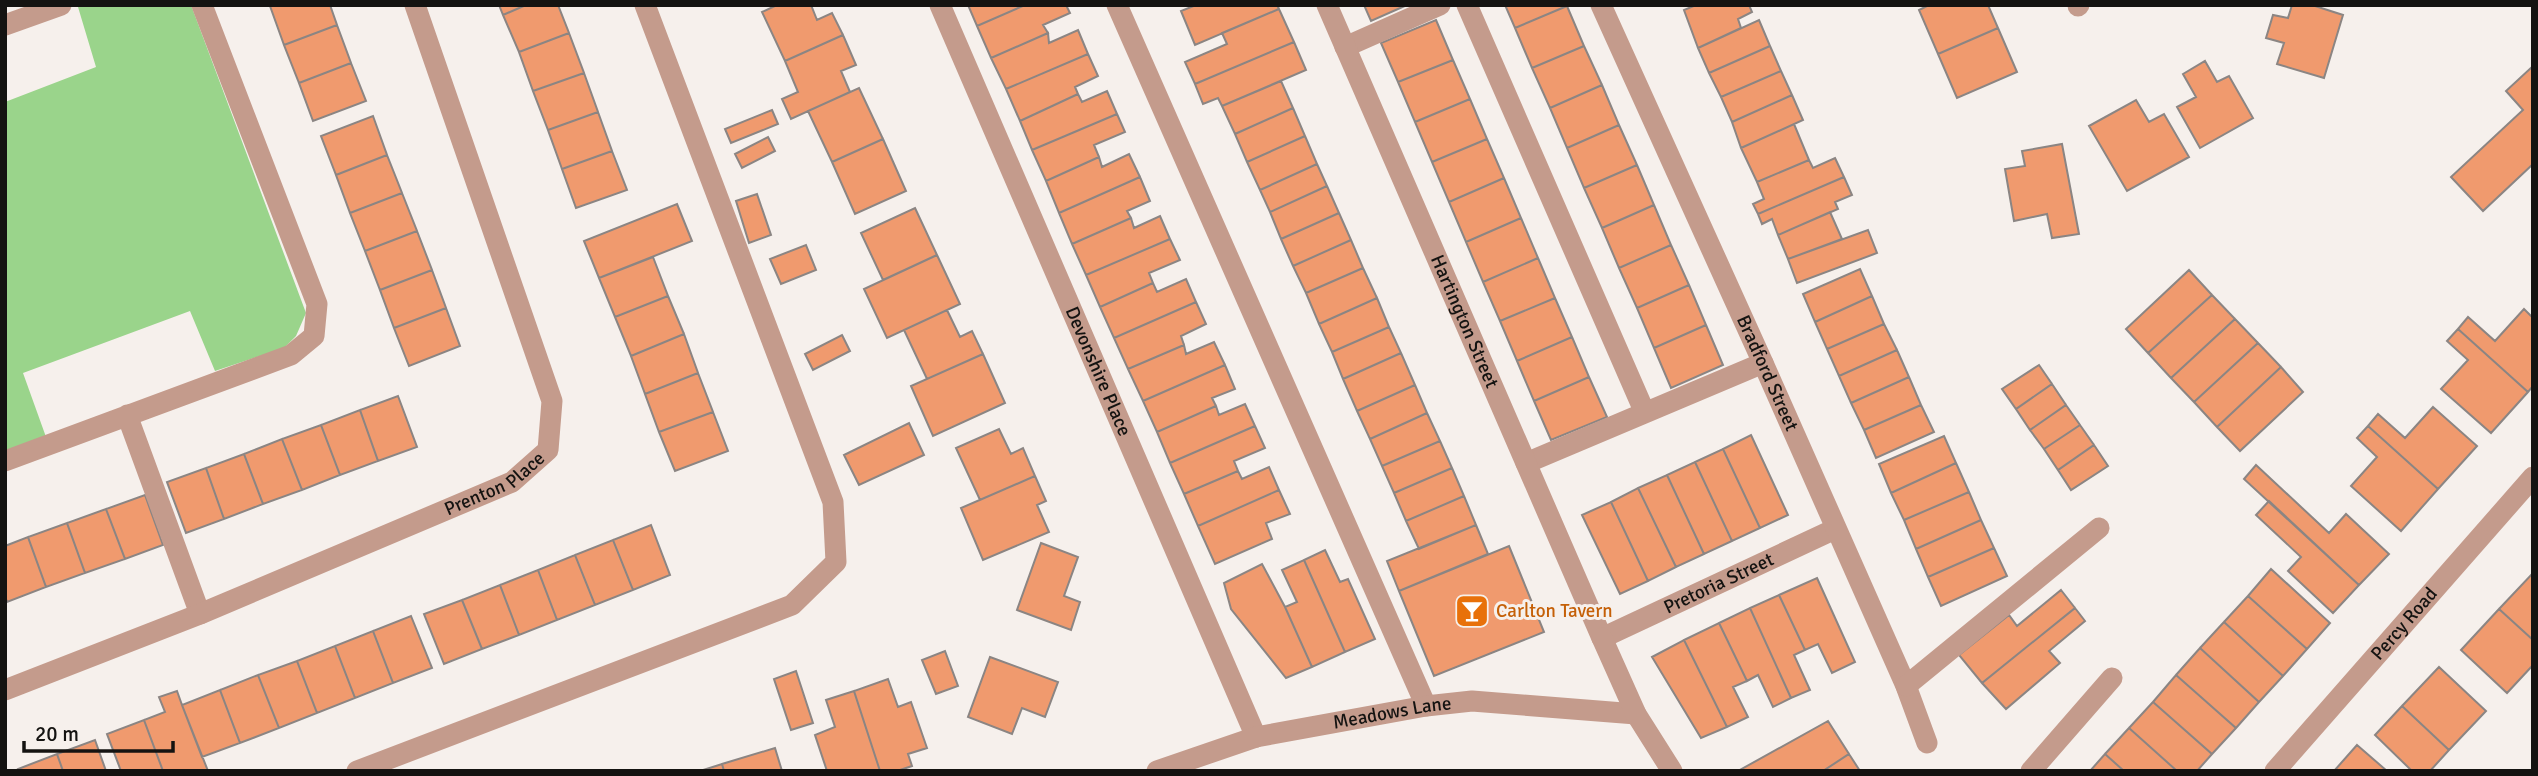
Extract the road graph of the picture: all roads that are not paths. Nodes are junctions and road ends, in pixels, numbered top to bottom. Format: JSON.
{"nodes":[{"id":1,"x":61,"y":5,"type":"edge"},
{"id":2,"x":202,"y":5,"type":"edge"},
{"id":3,"x":415,"y":5,"type":"edge"},
{"id":4,"x":645,"y":5,"type":"edge"},
{"id":5,"x":940,"y":5,"type":"edge"},
{"id":6,"x":1117,"y":5,"type":"edge"},
{"id":7,"x":1327,"y":5,"type":"edge"},
{"id":8,"x":1440,"y":5,"type":"edge"},
{"id":9,"x":1467,"y":5,"type":"edge"},
{"id":10,"x":1601,"y":5,"type":"edge"},
{"id":11,"x":5,"y":25,"type":"edge"},
{"id":12,"x":1345,"y":47,"type":"junction"},
{"id":13,"x":1763,"y":363,"type":"junction"},
{"id":14,"x":1645,"y":413,"type":"junction"},
{"id":15,"x":127,"y":415,"type":"junction"},
{"id":16,"x":5,"y":461,"type":"edge"},
{"id":17,"x":1526,"y":463,"type":"junction"},
{"id":18,"x":2533,"y":477,"type":"edge"},
{"id":19,"x":2099,"y":527,"type":"dead end"},
{"id":20,"x":1835,"y":530,"type":"junction"},
{"id":21,"x":200,"y":614,"type":"junction"},
{"id":22,"x":1602,"y":638,"type":"junction"},
{"id":23,"x":2112,"y":678,"type":"dead end"},
{"id":24,"x":1906,"y":686,"type":"junction"},
{"id":25,"x":5,"y":690,"type":"edge"},
{"id":26,"x":1426,"y":706,"type":"junction"},
{"id":27,"x":1636,"y":714,"type":"junction"},
{"id":28,"x":1256,"y":737,"type":"junction"},
{"id":29,"x":1927,"y":743,"type":"dead end"},
{"id":30,"x":357,"y":771,"type":"edge"},
{"id":31,"x":1157,"y":771,"type":"edge"},
{"id":32,"x":1672,"y":771,"type":"edge"},
{"id":33,"x":2031,"y":771,"type":"edge"},
{"id":34,"x":2276,"y":771,"type":"edge"}],
"edges":[{"from":1,"to":11,"type":"street"},
{"from":2,"to":15,"type":"street"},
{"from":3,"to":21,"type":"street","name":"Prenton Place"},
{"from":4,"to":30,"type":"street"},
{"from":5,"to":28,"type":"street","name":"Devonshire Place"},
{"from":6,"to":26,"type":"street"},
{"from":7,"to":12,"type":"street","name":"Hartington Street"},
{"from":8,"to":12,"type":"street"},
{"from":9,"to":14,"type":"street"},
{"from":10,"to":13,"type":"street","name":"Bradford Street"},
{"from":12,"to":17,"type":"street","name":"Hartington Street"},
{"from":13,"to":14,"type":"street"},
{"from":13,"to":20,"type":"street","name":"Bradford Street"},
{"from":14,"to":17,"type":"street"},
{"from":15,"to":16,"type":"street"},
{"from":15,"to":21,"type":"street"},
{"from":17,"to":22,"type":"street","name":"Hartington Street"},
{"from":18,"to":34,"type":"street","name":"Percy Road"},
{"from":19,"to":24,"type":"street"},
{"from":20,"to":22,"type":"street","name":"Pretoria Street"},
{"from":20,"to":24,"type":"street","name":"Bradford Street"},
{"from":21,"to":25,"type":"street","name":"Prenton Place"},
{"from":22,"to":27,"type":"street","name":"Hartington Street"},
{"from":23,"to":33,"type":"street"},
{"from":24,"to":29,"type":"street","name":"Bradford Street"},
{"from":26,"to":27,"type":"street","name":"Meadows Lane"},
{"from":26,"to":28,"type":"street","name":"Meadows Lane"},
{"from":27,"to":32,"type":"street","name":"Hartington Street"},
{"from":28,"to":31,"type":"street","name":"Meadows Lane"}]}
